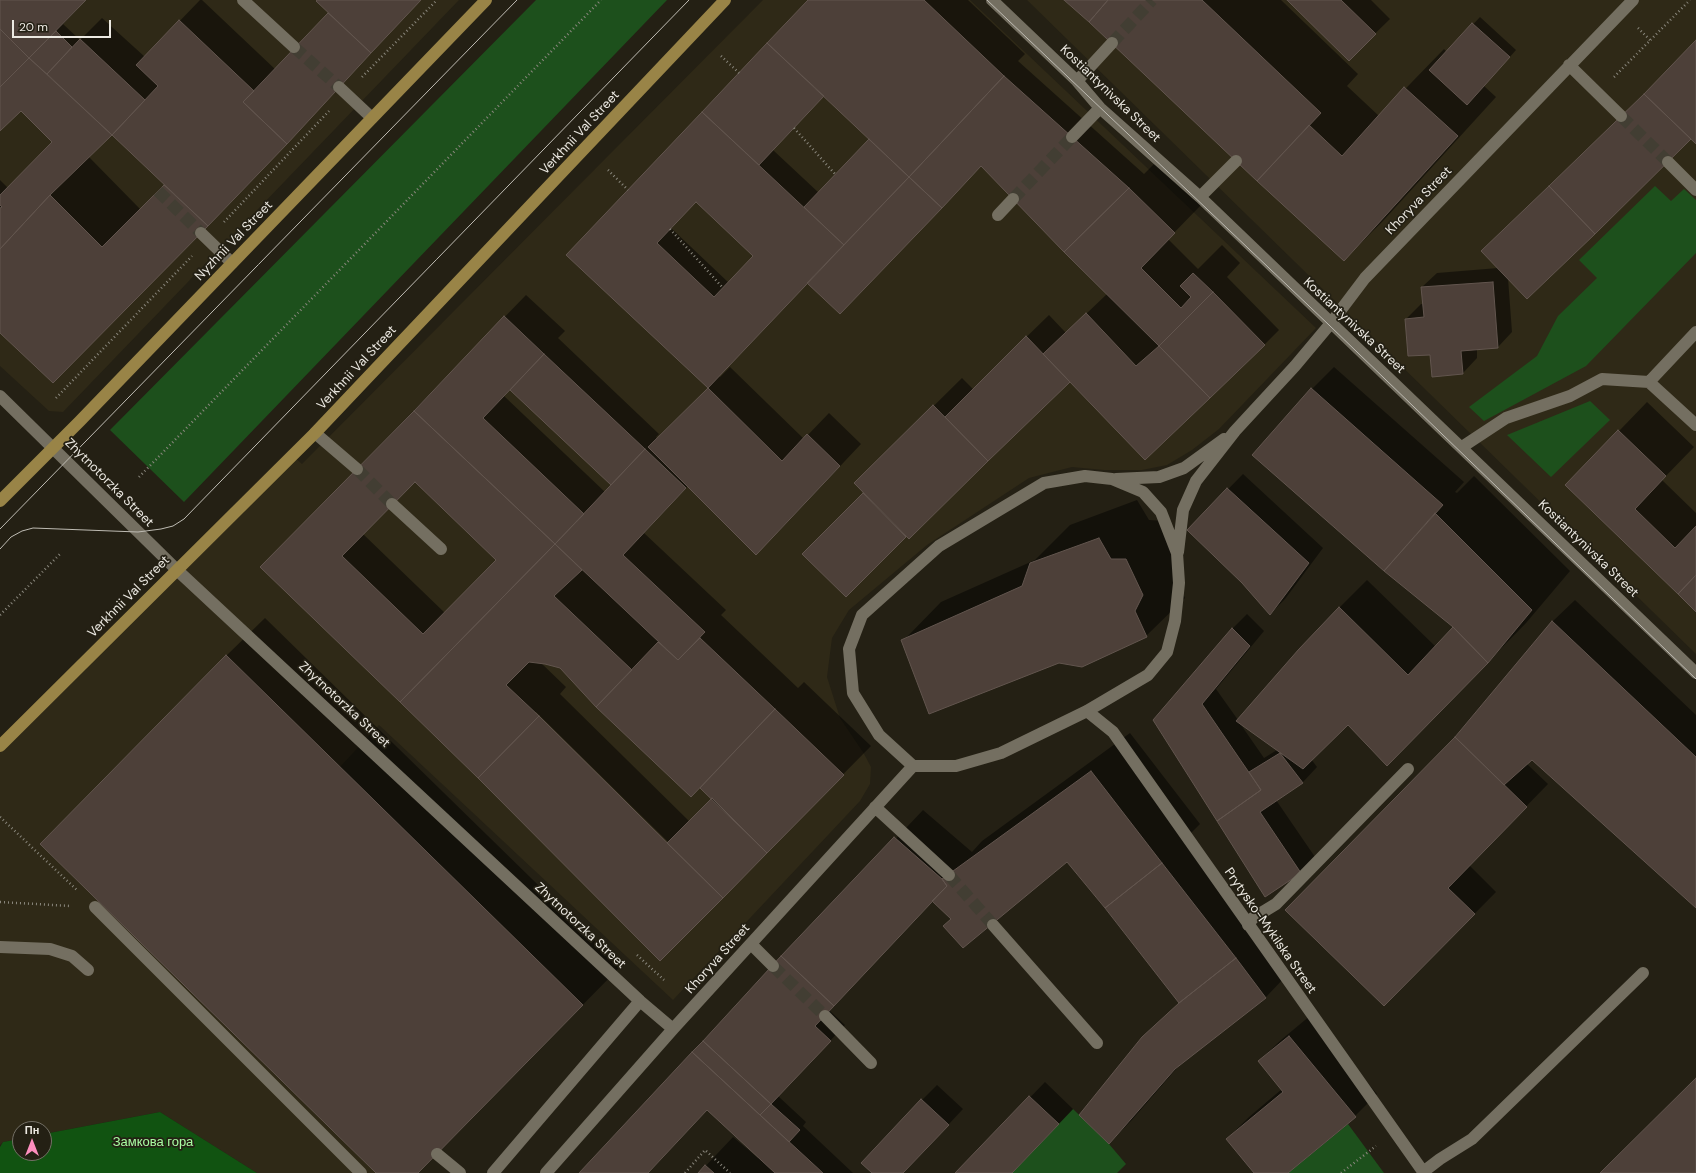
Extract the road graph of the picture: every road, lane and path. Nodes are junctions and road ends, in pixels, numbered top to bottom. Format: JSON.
{"nodes":[{"id":1,"x":243,"y":0,"type":"edge"},
{"id":2,"x":437,"y":0,"type":"edge"},
{"id":3,"x":486,"y":0,"type":"edge"},
{"id":4,"x":601,"y":0,"type":"edge"},
{"id":5,"x":725,"y":0,"type":"edge"},
{"id":6,"x":992,"y":0,"type":"edge"},
{"id":7,"x":1633,"y":0,"type":"edge"},
{"id":8,"x":1690,"y":0,"type":"edge"},
{"id":9,"x":1112,"y":43,"type":"tunnel mouth"},
{"id":10,"x":294,"y":47,"type":"tunnel mouth"},
{"id":11,"x":721,"y":56,"type":"dead end"},
{"id":12,"x":1569,"y":65,"type":"junction"},
{"id":13,"x":739,"y":73,"type":"dead end"},
{"id":14,"x":1077,"y":81,"type":"junction"},
{"id":15,"x":342,"y":90,"type":"junction"},
{"id":16,"x":1598,"y":93,"type":"junction"},
{"id":17,"x":1100,"y":108,"type":"junction"},
{"id":18,"x":1621,"y":116,"type":"tunnel mouth"},
{"id":19,"x":372,"y":118,"type":"junction"},
{"id":20,"x":794,"y":128,"type":"dead end"},
{"id":21,"x":1072,"y":137,"type":"tunnel mouth"},
{"id":22,"x":1236,"y":161,"type":"dead end"},
{"id":23,"x":1668,"y":162,"type":"tunnel mouth"},
{"id":24,"x":608,"y":170,"type":"dead end"},
{"id":25,"x":835,"y":174,"type":"dead end"},
{"id":26,"x":628,"y":190,"type":"dead end"},
{"id":27,"x":1696,"y":190,"type":"edge"},
{"id":28,"x":1200,"y":197,"type":"junction"},
{"id":29,"x":1013,"y":199,"type":"tunnel mouth"},
{"id":30,"x":998,"y":215,"type":"dead end"},
{"id":31,"x":670,"y":229,"type":"dead end"},
{"id":32,"x":204,"y":236,"type":"junction"},
{"id":33,"x":232,"y":263,"type":"junction"},
{"id":34,"x":723,"y":288,"type":"dead end"},
{"id":35,"x":1331,"y":323,"type":"junction"},
{"id":36,"x":1696,"y":332,"type":"edge"},
{"id":37,"x":1649,"y":382,"type":"junction"},
{"id":38,"x":0,"y":396,"type":"edge"},
{"id":39,"x":56,"y":398,"type":"dead end"},
{"id":40,"x":1696,"y":425,"type":"edge"},
{"id":41,"x":1235,"y":431,"type":"junction"},
{"id":42,"x":315,"y":433,"type":"junction"},
{"id":43,"x":53,"y":448,"type":"junction"},
{"id":44,"x":1462,"y":448,"type":"junction"},
{"id":45,"x":357,"y":469,"type":"tunnel mouth"},
{"id":46,"x":139,"y":477,"type":"dead end"},
{"id":47,"x":1112,"y":479,"type":"junction"},
{"id":48,"x":0,"y":501,"type":"edge"},
{"id":49,"x":392,"y":504,"type":"tunnel mouth"},
{"id":50,"x":442,"y":549,"type":"dead end"},
{"id":51,"x":1178,"y":553,"type":"junction"},
{"id":52,"x":60,"y":554,"type":"dead end"},
{"id":53,"x":177,"y":570,"type":"junction"},
{"id":54,"x":0,"y":615,"type":"edge"},
{"id":55,"x":1696,"y":672,"type":"edge"},
{"id":56,"x":1087,"y":711,"type":"junction"},
{"id":57,"x":0,"y":746,"type":"edge"},
{"id":58,"x":913,"y":766,"type":"junction"},
{"id":59,"x":1408,"y":769,"type":"dead end"},
{"id":60,"x":875,"y":808,"type":"junction"},
{"id":61,"x":0,"y":817,"type":"edge"},
{"id":62,"x":949,"y":874,"type":"tunnel mouth"},
{"id":63,"x":0,"y":902,"type":"edge"},
{"id":64,"x":94,"y":907,"type":"junction"},
{"id":65,"x":993,"y":925,"type":"tunnel mouth"},
{"id":66,"x":1248,"y":925,"type":"junction"},
{"id":67,"x":750,"y":944,"type":"junction"},
{"id":68,"x":0,"y":947,"type":"edge"},
{"id":69,"x":637,"y":955,"type":"dead end"},
{"id":70,"x":773,"y":966,"type":"tunnel mouth"},
{"id":71,"x":88,"y":970,"type":"dead end"},
{"id":72,"x":1643,"y":974,"type":"dead end"},
{"id":73,"x":664,"y":980,"type":"dead end"},
{"id":74,"x":640,"y":1001,"type":"junction"},
{"id":75,"x":825,"y":1016,"type":"tunnel mouth"},
{"id":76,"x":673,"y":1029,"type":"junction"},
{"id":77,"x":1097,"y":1043,"type":"dead end"},
{"id":78,"x":871,"y":1063,"type":"dead end"},
{"id":79,"x":1380,"y":1143,"type":"dead end"},
{"id":80,"x":437,"y":1154,"type":"dead end"},
{"id":81,"x":361,"y":1173,"type":"edge"},
{"id":82,"x":460,"y":1173,"type":"edge"},
{"id":83,"x":493,"y":1173,"type":"edge"},
{"id":84,"x":546,"y":1173,"type":"edge"},
{"id":85,"x":685,"y":1173,"type":"edge"},
{"id":86,"x":730,"y":1173,"type":"edge"},
{"id":87,"x":1342,"y":1173,"type":"edge"},
{"id":88,"x":1424,"y":1173,"type":"edge"}],
"edges":[{"from":1,"to":10,"type":"street"},
{"from":2,"to":15,"type":"path"},
{"from":3,"to":19,"type":"main road","name":"Nyzhnii Val Street"},
{"from":4,"to":46,"type":"path"},
{"from":5,"to":42,"type":"main road","name":"Verkhnii Val Street"},
{"from":6,"to":14,"type":"street","name":"Kostiantynivska Street"},
{"from":7,"to":12,"type":"street","name":"Khoryva Street"},
{"from":8,"to":16,"type":"path"},
{"from":9,"to":14,"type":"street"},
{"from":11,"to":13,"type":"path"},
{"from":12,"to":16,"type":"street"},
{"from":12,"to":35,"type":"street","name":"Khoryva Street"},
{"from":14,"to":17,"type":"street","name":"Kostiantynivska Street"},
{"from":15,"to":19,"type":"street"},
{"from":15,"to":32,"type":"path"},
{"from":16,"to":18,"type":"street"},
{"from":17,"to":21,"type":"street"},
{"from":17,"to":28,"type":"street","name":"Kostiantynivska Street"},
{"from":19,"to":33,"type":"main road","name":"Nyzhnii Val Street"},
{"from":20,"to":25,"type":"path"},
{"from":22,"to":28,"type":"street"},
{"from":23,"to":27,"type":"street"},
{"from":24,"to":26,"type":"path"},
{"from":28,"to":35,"type":"street","name":"Kostiantynivska Street"},
{"from":29,"to":30,"type":"street"},
{"from":31,"to":34,"type":"path"},
{"from":32,"to":33,"type":"street"},
{"from":32,"to":39,"type":"path"},
{"from":33,"to":43,"type":"main road","name":"Nyzhnii Val Street"},
{"from":35,"to":41,"type":"street","name":"Khoryva Street"},
{"from":35,"to":44,"type":"street","name":"Kostiantynivska Street"},
{"from":36,"to":37,"type":"street"},
{"from":37,"to":40,"type":"street"},
{"from":37,"to":44,"type":"street"},
{"from":38,"to":43,"type":"street","name":"Zhytnotorzka Street"},
{"from":41,"to":47,"type":"street","name":"Khoryva Street"},
{"from":41,"to":51,"type":"street","name":"Khoryva Street"},
{"from":42,"to":45,"type":"street"},
{"from":42,"to":53,"type":"main road","name":"Verkhnii Val Street"},
{"from":43,"to":48,"type":"main road","name":"Nyzhnii Val Street"},
{"from":43,"to":53,"type":"street","name":"Zhytnotorzka Street"},
{"from":44,"to":55,"type":"street","name":"Kostiantynivska Street"},
{"from":47,"to":51,"type":"street"},
{"from":47,"to":58,"type":"street"},
{"from":49,"to":50,"type":"street"},
{"from":51,"to":56,"type":"street","name":"Khoryva Street"},
{"from":52,"to":54,"type":"path"},
{"from":53,"to":57,"type":"main road","name":"Verkhnii Val Street"},
{"from":53,"to":74,"type":"street","name":"Zhytnotorzka Street"},
{"from":56,"to":58,"type":"street","name":"Khoryva Street"},
{"from":56,"to":66,"type":"street","name":"Prytysko-Mykilska Street"},
{"from":58,"to":60,"type":"street","name":"Khoryva Street"},
{"from":59,"to":66,"type":"street"},
{"from":60,"to":62,"type":"street"},
{"from":60,"to":67,"type":"street","name":"Khoryva Street"},
{"from":61,"to":64,"type":"path"},
{"from":63,"to":64,"type":"path"},
{"from":64,"to":81,"type":"street"},
{"from":65,"to":77,"type":"street"},
{"from":66,"to":88,"type":"street","name":"Prytysko-Mykilska Street"},
{"from":67,"to":70,"type":"street"},
{"from":67,"to":76,"type":"street","name":"Khoryva Street"},
{"from":68,"to":71,"type":"street"},
{"from":69,"to":73,"type":"path"},
{"from":72,"to":88,"type":"street"},
{"from":74,"to":76,"type":"street","name":"Zhytnotorzka Street"},
{"from":74,"to":83,"type":"street"},
{"from":75,"to":78,"type":"street"},
{"from":76,"to":84,"type":"street","name":"Khoryva Street"},
{"from":79,"to":87,"type":"path"},
{"from":80,"to":82,"type":"street"},
{"from":85,"to":86,"type":"path"}]}
